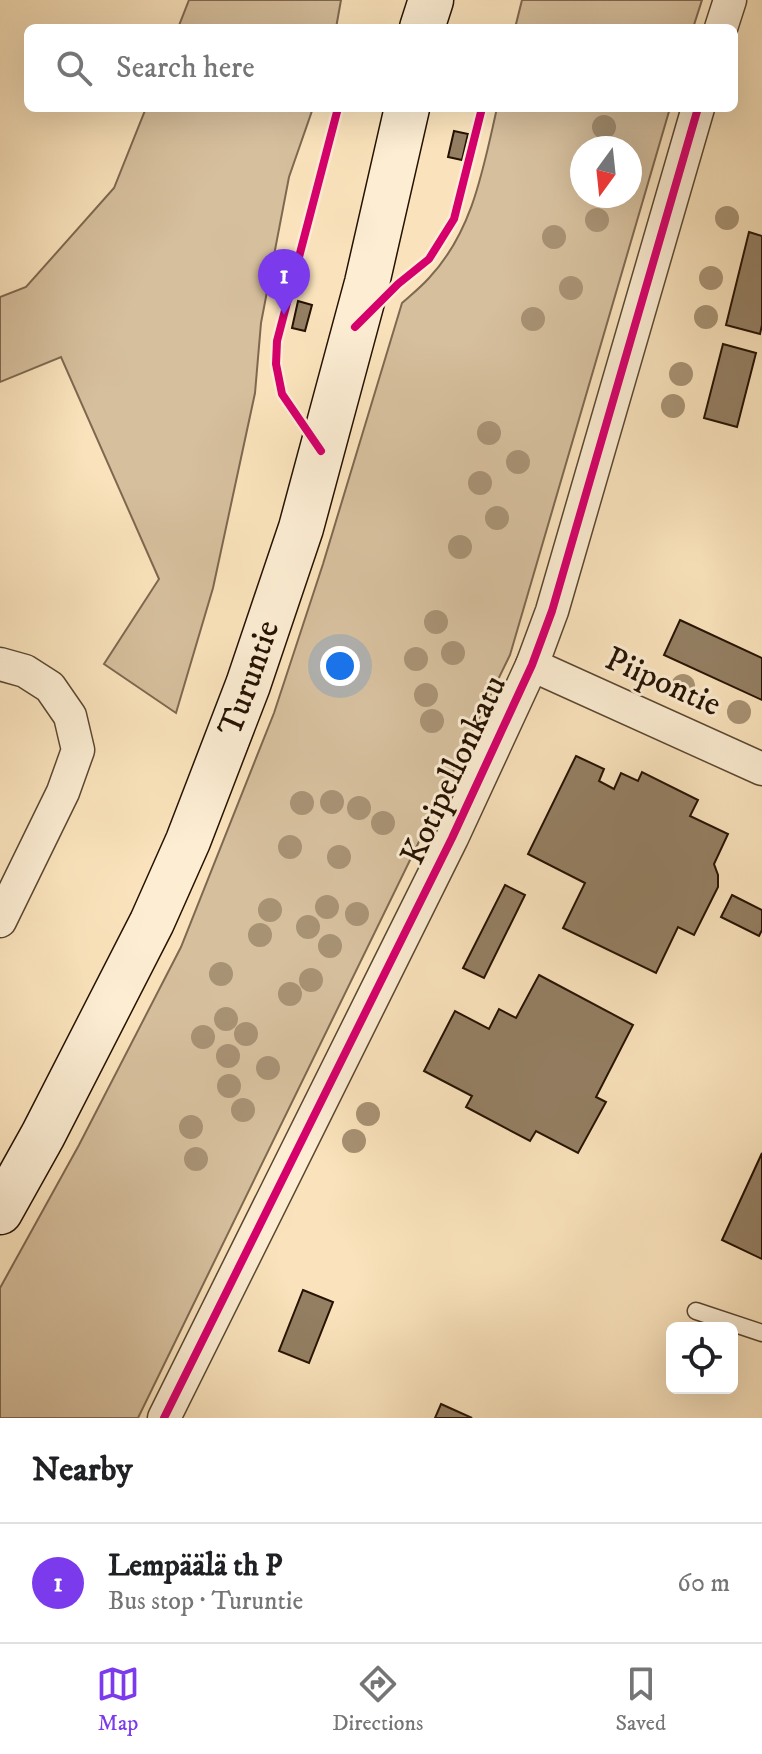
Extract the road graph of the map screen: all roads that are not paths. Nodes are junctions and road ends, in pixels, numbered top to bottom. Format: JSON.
{"nodes":[{"id":1,"x":423,"y":0,"type":"edge"},
{"id":2,"x":431,"y":0,"type":"edge"},
{"id":3,"x":730,"y":0,"type":"edge"},
{"id":4,"x":422,"y":24,"type":"edge"},
{"id":5,"x":423,"y":24,"type":"edge"},
{"id":6,"x":722,"y":24,"type":"edge"},
{"id":7,"x":406,"y":112,"type":"edge"},
{"id":8,"x":697,"y":112,"type":"edge"},
{"id":9,"x":0,"y":664,"type":"edge"},
{"id":10,"x":532,"y":665,"type":"junction"},
{"id":11,"x":762,"y":769,"type":"edge"},
{"id":12,"x":0,"y":921,"type":"edge"},
{"id":13,"x":0,"y":1212,"type":"edge"},
{"id":14,"x":696,"y":1311,"type":"dead end"},
{"id":15,"x":762,"y":1333,"type":"edge"},
{"id":16,"x":164,"y":1418,"type":"edge"}],
"edges":[{"from":1,"to":4,"type":"main road"},
{"from":2,"to":5,"type":"main road"},
{"from":3,"to":6,"type":"street"},
{"from":7,"to":13,"type":"main road","name":"Turuntie"},
{"from":8,"to":10,"type":"street","name":"Kotipellonkatu"},
{"from":9,"to":12,"type":"street"},
{"from":10,"to":11,"type":"street","name":"Piipontie"},
{"from":10,"to":16,"type":"street","name":"Kotipellonkatu"},
{"from":14,"to":15,"type":"lane"}]}
